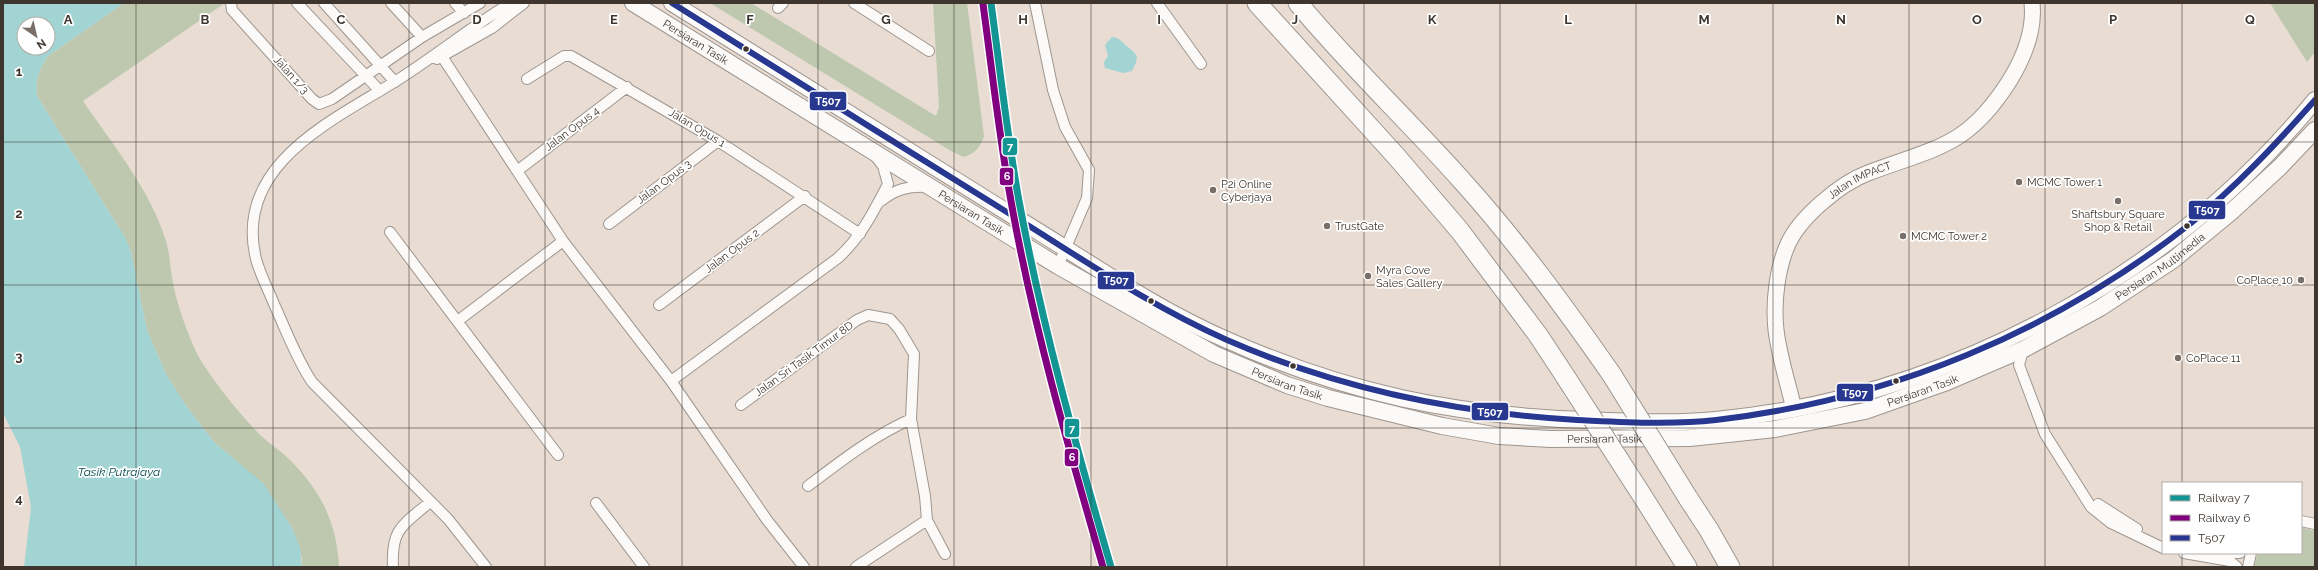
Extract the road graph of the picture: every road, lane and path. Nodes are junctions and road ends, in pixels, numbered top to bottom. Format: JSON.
{"nodes":[{"id":1,"x":232,"y":3,"type":"edge"},
{"id":2,"x":297,"y":3,"type":"edge"},
{"id":3,"x":324,"y":3,"type":"edge"},
{"id":4,"x":391,"y":3,"type":"edge"},
{"id":5,"x":455,"y":3,"type":"edge"},
{"id":6,"x":480,"y":3,"type":"edge"},
{"id":7,"x":511,"y":3,"type":"edge"},
{"id":8,"x":524,"y":3,"type":"edge"},
{"id":9,"x":633,"y":3,"type":"edge"},
{"id":10,"x":672,"y":3,"type":"edge"},
{"id":11,"x":854,"y":3,"type":"edge"},
{"id":12,"x":1035,"y":3,"type":"edge"},
{"id":13,"x":1158,"y":3,"type":"edge"},
{"id":14,"x":1257,"y":3,"type":"edge"},
{"id":15,"x":1298,"y":3,"type":"edge"},
{"id":16,"x":2032,"y":3,"type":"edge"},
{"id":17,"x":464,"y":13,"type":"junction"},
{"id":18,"x":422,"y":37,"type":"junction"},
{"id":19,"x":462,"y":40,"type":"junction"},
{"id":20,"x":929,"y":51,"type":"dead end"},
{"id":21,"x":441,"y":55,"type":"junction"},
{"id":22,"x":1201,"y":64,"type":"dead end"},
{"id":23,"x":380,"y":65,"type":"junction"},
{"id":24,"x":365,"y":75,"type":"junction"},
{"id":25,"x":527,"y":79,"type":"dead end"},
{"id":26,"x":395,"y":82,"type":"junction"},
{"id":27,"x":627,"y":87,"type":"junction"},
{"id":28,"x":380,"y":91,"type":"junction"},
{"id":29,"x":2315,"y":100,"type":"edge"},
{"id":30,"x":2315,"y":130,"type":"edge"},
{"id":31,"x":718,"y":141,"type":"junction"},
{"id":32,"x":869,"y":148,"type":"junction"},
{"id":33,"x":517,"y":171,"type":"junction"},
{"id":34,"x":935,"y":188,"type":"junction"},
{"id":35,"x":805,"y":196,"type":"junction"},
{"id":36,"x":877,"y":205,"type":"junction"},
{"id":37,"x":609,"y":224,"type":"dead end"},
{"id":38,"x":390,"y":232,"type":"dead end"},
{"id":39,"x":860,"y":234,"type":"junction"},
{"id":40,"x":563,"y":240,"type":"junction"},
{"id":41,"x":1067,"y":249,"type":"junction"},
{"id":42,"x":1058,"y":266,"type":"junction"},
{"id":43,"x":659,"y":305,"type":"dead end"},
{"id":44,"x":458,"y":320,"type":"junction"},
{"id":45,"x":2018,"y":333,"type":"junction"},
{"id":46,"x":2000,"y":342,"type":"junction"},
{"id":47,"x":2024,"y":349,"type":"junction"},
{"id":48,"x":2012,"y":361,"type":"junction"},
{"id":49,"x":671,"y":381,"type":"junction"},
{"id":50,"x":741,"y":405,"type":"dead end"},
{"id":51,"x":1794,"y":409,"type":"junction"},
{"id":52,"x":911,"y":418,"type":"junction"},
{"id":53,"x":558,"y":455,"type":"dead end"},
{"id":54,"x":2076,"y":484,"type":"junction"},
{"id":55,"x":808,"y":486,"type":"dead end"},
{"id":56,"x":430,"y":502,"type":"junction"},
{"id":57,"x":596,"y":503,"type":"dead end"},
{"id":58,"x":927,"y":520,"type":"junction"},
{"id":59,"x":2302,"y":521,"type":"edge"},
{"id":60,"x":2315,"y":524,"type":"edge"},
{"id":61,"x":1709,"y":530,"type":"junction"},
{"id":62,"x":2162,"y":540,"type":"edge"},
{"id":63,"x":2162,"y":548,"type":"edge"},
{"id":64,"x":945,"y":554,"type":"dead end"},
{"id":65,"x":2190,"y":554,"type":"edge"},
{"id":66,"x":2251,"y":554,"type":"edge"},
{"id":67,"x":393,"y":567,"type":"edge"},
{"id":68,"x":486,"y":567,"type":"edge"},
{"id":69,"x":644,"y":567,"type":"edge"},
{"id":70,"x":804,"y":567,"type":"edge"},
{"id":71,"x":856,"y":567,"type":"edge"},
{"id":72,"x":1687,"y":567,"type":"edge"},
{"id":73,"x":1730,"y":567,"type":"edge"},
{"id":74,"x":1744,"y":567,"type":"edge"},
{"id":75,"x":2237,"y":567,"type":"edge"},
{"id":76,"x":2248,"y":567,"type":"edge"}],
"edges":[{"from":1,"to":24,"type":"street","name":"Jalan 1/3"},
{"from":2,"to":24,"type":"street"},
{"from":3,"to":23,"type":"street"},
{"from":4,"to":18,"type":"street"},
{"from":5,"to":17,"type":"street"},
{"from":6,"to":17,"type":"street","name":"Jalan 1/3"},
{"from":7,"to":19,"type":"street"},
{"from":8,"to":19,"type":"street"},
{"from":9,"to":32,"type":"main road","name":"Persiaran Tasik"},
{"from":10,"to":41,"type":"main road","name":"Persiaran Tasik"},
{"from":11,"to":20,"type":"street"},
{"from":12,"to":41,"type":"street"},
{"from":13,"to":22,"type":"street"},
{"from":14,"to":72,"type":"highway","bridge":true},
{"from":15,"to":61,"type":"highway","bridge":true},
{"from":16,"to":51,"type":"street","name":"Jalan IMPACT"},
{"from":17,"to":18,"type":"street","name":"Jalan 1/3"},
{"from":18,"to":23,"type":"street","name":"Jalan 1/3"},
{"from":19,"to":21,"type":"street"},
{"from":21,"to":26,"type":"street"},
{"from":21,"to":33,"type":"street"},
{"from":23,"to":24,"type":"street","name":"Jalan 1/3"},
{"from":23,"to":26,"type":"street"},
{"from":24,"to":28,"type":"street"},
{"from":25,"to":27,"type":"street","name":"Jalan Opus 1"},
{"from":26,"to":28,"type":"street"},
{"from":27,"to":31,"type":"street","name":"Jalan Opus 1"},
{"from":27,"to":33,"type":"street","name":"Jalan Opus 4"},
{"from":28,"to":56,"type":"street"},
{"from":29,"to":45,"type":"main road","name":"Persiaran Multimedia"},
{"from":30,"to":47,"type":"main road","name":"Persiaran Multimedia"},
{"from":31,"to":35,"type":"street","name":"Jalan Opus 1"},
{"from":31,"to":37,"type":"street","name":"Jalan Opus 3"},
{"from":32,"to":34,"type":"main road","name":"Persiaran Tasik"},
{"from":32,"to":36,"type":"street"},
{"from":33,"to":40,"type":"street"},
{"from":34,"to":36,"type":"street"},
{"from":34,"to":42,"type":"main road","name":"Persiaran Tasik"},
{"from":35,"to":39,"type":"street","name":"Jalan Opus 1"},
{"from":35,"to":43,"type":"street","name":"Jalan Opus 2"},
{"from":36,"to":39,"type":"street"},
{"from":38,"to":44,"type":"street"},
{"from":39,"to":49,"type":"street"},
{"from":40,"to":44,"type":"street"},
{"from":40,"to":49,"type":"street"},
{"from":41,"to":42,"type":"street"},
{"from":41,"to":51,"type":"main road","name":"Persiaran Tasik"},
{"from":42,"to":48,"type":"main road","name":"Persiaran Tasik"},
{"from":44,"to":53,"type":"street"},
{"from":45,"to":46,"type":"main road","name":"Persiaran Tasik"},
{"from":45,"to":47,"type":"street"},
{"from":46,"to":48,"type":"street"},
{"from":46,"to":51,"type":"main road","name":"Persiaran Tasik"},
{"from":47,"to":48,"type":"main road","name":"Persiaran Tasik"},
{"from":48,"to":54,"type":"street"},
{"from":49,"to":70,"type":"street"},
{"from":50,"to":52,"type":"street","name":"Jalan Sri Tasik Timur 8D"},
{"from":52,"to":55,"type":"street"},
{"from":52,"to":58,"type":"street"},
{"from":54,"to":62,"type":"street"},
{"from":54,"to":63,"type":"street"},
{"from":56,"to":67,"type":"street"},
{"from":56,"to":68,"type":"street"},
{"from":57,"to":69,"type":"street"},
{"from":58,"to":64,"type":"street"},
{"from":58,"to":71,"type":"street"},
{"from":59,"to":60,"type":"street"},
{"from":61,"to":73,"type":"highway"},
{"from":61,"to":74,"type":"highway"},
{"from":65,"to":75,"type":"street"},
{"from":66,"to":76,"type":"street"}]}
